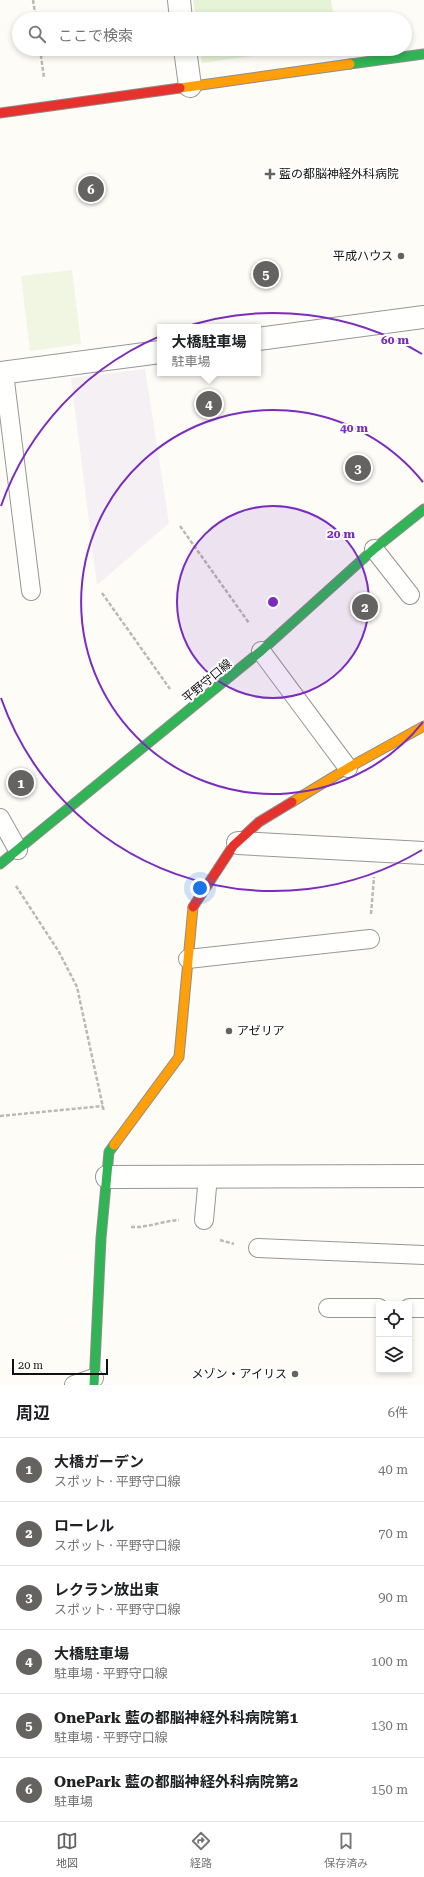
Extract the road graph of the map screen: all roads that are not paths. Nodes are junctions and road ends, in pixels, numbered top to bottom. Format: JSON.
{"nodes":[{"id":1,"x":179,"y":0,"type":"edge"},
{"id":2,"x":180,"y":12,"type":"edge"},
{"id":3,"x":424,"y":54,"type":"edge"},
{"id":4,"x":186,"y":56,"type":"edge"},
{"id":5,"x":409,"y":56,"type":"edge"},
{"id":6,"x":412,"y":56,"type":"edge"},
{"id":7,"x":190,"y":86,"type":"junction"},
{"id":8,"x":0,"y":113,"type":"edge"},
{"id":9,"x":424,"y":317,"type":"edge"},
{"id":10,"x":261,"y":339,"type":"edge"},
{"id":11,"x":157,"y":352,"type":"edge"},
{"id":12,"x":2,"y":373,"type":"edge"},
{"id":13,"x":424,"y":509,"type":"edge"},
{"id":14,"x":374,"y":549,"type":"junction"},
{"id":15,"x":31,"y":591,"type":"dead end"},
{"id":16,"x":410,"y":596,"type":"dead end"},
{"id":17,"x":264,"y":649,"type":"junction"},
{"id":18,"x":424,"y":726,"type":"edge"},
{"id":19,"x":348,"y":768,"type":"junction"},
{"id":20,"x":0,"y":818,"type":"edge"},
{"id":21,"x":238,"y":843,"type":"junction"},
{"id":22,"x":18,"y":850,"type":"junction"},
{"id":23,"x":424,"y":853,"type":"edge"},
{"id":24,"x":1,"y":864,"type":"edge"},
{"id":25,"x":370,"y":939,"type":"road end"},
{"id":26,"x":188,"y":959,"type":"junction"},
{"id":27,"x":208,"y":1176,"type":"junction"},
{"id":28,"x":424,"y":1176,"type":"edge"},
{"id":29,"x":107,"y":1177,"type":"junction"},
{"id":30,"x":204,"y":1220,"type":"dead end"},
{"id":31,"x":258,"y":1248,"type":"dead end"},
{"id":32,"x":424,"y":1255,"type":"edge"},
{"id":33,"x":328,"y":1308,"type":"dead end"},
{"id":34,"x":376,"y":1308,"type":"edge"},
{"id":35,"x":412,"y":1308,"type":"edge"},
{"id":36,"x":424,"y":1308,"type":"edge"},
{"id":37,"x":94,"y":1381,"type":"edge"},
{"id":38,"x":74,"y":1385,"type":"edge"}],
"edges":[{"from":1,"to":2,"type":"street"},
{"from":3,"to":6,"type":"street"},
{"from":4,"to":7,"type":"street"},
{"from":5,"to":7,"type":"street"},
{"from":7,"to":8,"type":"street"},
{"from":9,"to":10,"type":"street"},
{"from":11,"to":12,"type":"street"},
{"from":12,"to":15,"type":"lane"},
{"from":13,"to":14,"type":"street","name":"平野守口線"},
{"from":14,"to":16,"type":"lane"},
{"from":14,"to":17,"type":"street","name":"平野守口線"},
{"from":17,"to":19,"type":"lane"},
{"from":17,"to":22,"type":"street","name":"平野守口線"},
{"from":18,"to":19,"type":"street"},
{"from":19,"to":21,"type":"street"},
{"from":20,"to":22,"type":"lane"},
{"from":21,"to":23,"type":"street"},
{"from":21,"to":26,"type":"street"},
{"from":22,"to":24,"type":"street","name":"平野守口線"},
{"from":25,"to":26,"type":"lane"},
{"from":26,"to":29,"type":"street"},
{"from":27,"to":28,"type":"street"},
{"from":27,"to":29,"type":"street"},
{"from":27,"to":30,"type":"lane"},
{"from":29,"to":37,"type":"street"},
{"from":31,"to":32,"type":"lane"},
{"from":33,"to":34,"type":"lane"},
{"from":35,"to":36,"type":"lane"},
{"from":37,"to":38,"type":"lane"}]}
